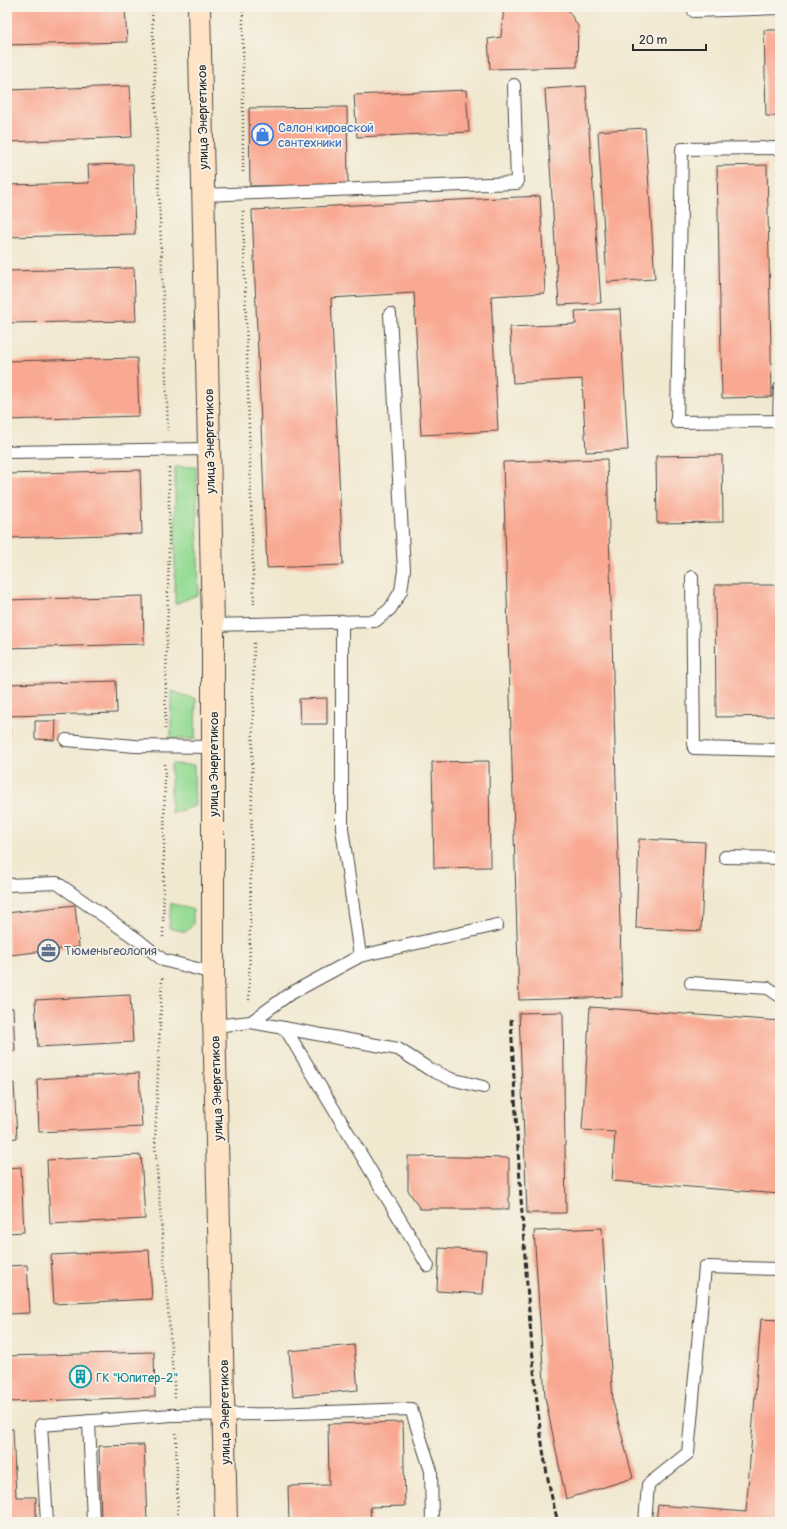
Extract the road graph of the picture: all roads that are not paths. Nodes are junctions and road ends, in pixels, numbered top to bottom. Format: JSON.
{"nodes":[{"id":1,"x":199,"y":7,"type":"edge"},
{"id":2,"x":780,"y":8,"type":"edge"},
{"id":3,"x":694,"y":11,"type":"dead end"},
{"id":4,"x":514,"y":85,"type":"dead end"},
{"id":5,"x":780,"y":148,"type":"edge"},
{"id":6,"x":203,"y":195,"type":"junction"},
{"id":7,"x":390,"y":314,"type":"dead end"},
{"id":8,"x":780,"y":388,"type":"edge"},
{"id":9,"x":209,"y":449,"type":"junction"},
{"id":10,"x":7,"y":452,"type":"edge"},
{"id":11,"x":692,"y":577,"type":"dead end"},
{"id":12,"x":342,"y":622,"type":"junction"},
{"id":13,"x":213,"y":625,"type":"junction"},
{"id":14,"x":66,"y":740,"type":"dead end"},
{"id":15,"x":212,"y":747,"type":"junction"},
{"id":16,"x":780,"y":750,"type":"edge"},
{"id":17,"x":725,"y":857,"type":"dead end"},
{"id":18,"x":780,"y":858,"type":"edge"},
{"id":19,"x":7,"y":885,"type":"edge"},
{"id":20,"x":497,"y":925,"type":"dead end"},
{"id":21,"x":360,"y":956,"type":"junction"},
{"id":22,"x":213,"y":973,"type":"junction"},
{"id":23,"x":691,"y":983,"type":"dead end"},
{"id":24,"x":780,"y":996,"type":"edge"},
{"id":25,"x":250,"y":1022,"type":"junction"},
{"id":26,"x":214,"y":1026,"type":"junction"},
{"id":27,"x":285,"y":1028,"type":"junction"},
{"id":28,"x":483,"y":1087,"type":"dead end"},
{"id":29,"x":428,"y":1266,"type":"dead end"},
{"id":30,"x":780,"y":1269,"type":"edge"},
{"id":31,"x":224,"y":1415,"type":"junction"},
{"id":32,"x":89,"y":1421,"type":"junction"},
{"id":33,"x":47,"y":1522,"type":"edge"},
{"id":34,"x":93,"y":1522,"type":"edge"},
{"id":35,"x":226,"y":1522,"type":"edge"},
{"id":36,"x":432,"y":1522,"type":"edge"},
{"id":37,"x":645,"y":1522,"type":"edge"}],
"edges":[{"from":1,"to":6,"type":"street","name":"улица Энергетиков"},
{"from":2,"to":3,"type":"lane"},
{"from":4,"to":6,"type":"lane"},
{"from":5,"to":8,"type":"lane"},
{"from":6,"to":9,"type":"street","name":"улица Энергетиков"},
{"from":7,"to":12,"type":"lane"},
{"from":9,"to":10,"type":"lane"},
{"from":9,"to":13,"type":"street","name":"улица Энергетиков"},
{"from":11,"to":16,"type":"lane"},
{"from":12,"to":13,"type":"lane"},
{"from":12,"to":21,"type":"lane"},
{"from":13,"to":15,"type":"street","name":"улица Энергетиков"},
{"from":14,"to":15,"type":"lane"},
{"from":15,"to":22,"type":"street","name":"улица Энергетиков"},
{"from":17,"to":18,"type":"lane"},
{"from":19,"to":22,"type":"lane"},
{"from":20,"to":21,"type":"lane"},
{"from":21,"to":25,"type":"lane"},
{"from":22,"to":26,"type":"street","name":"улица Энергетиков"},
{"from":23,"to":24,"type":"lane"},
{"from":25,"to":26,"type":"lane"},
{"from":25,"to":27,"type":"lane"},
{"from":26,"to":31,"type":"street","name":"улица Энергетиков"},
{"from":27,"to":28,"type":"lane"},
{"from":27,"to":29,"type":"lane"},
{"from":30,"to":37,"type":"lane"},
{"from":31,"to":32,"type":"lane"},
{"from":31,"to":35,"type":"street","name":"улица Энергетиков"},
{"from":31,"to":36,"type":"lane"},
{"from":32,"to":33,"type":"lane"},
{"from":32,"to":34,"type":"lane"}]}
